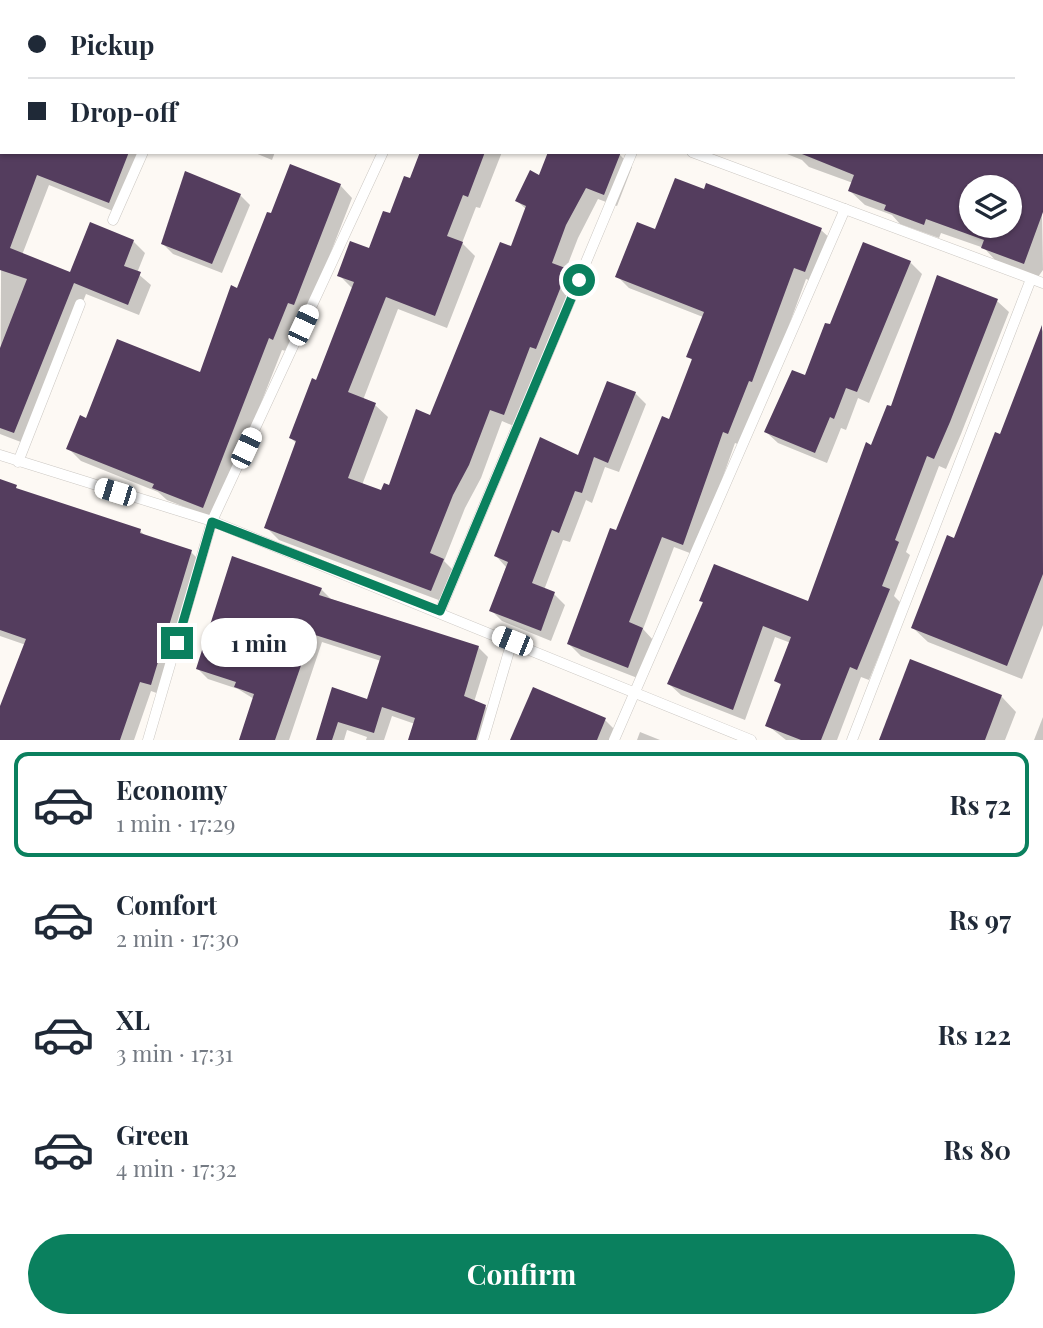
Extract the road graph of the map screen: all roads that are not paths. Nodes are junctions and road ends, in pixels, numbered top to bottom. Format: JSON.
{"nodes":[{"id":1,"x":142,"y":154,"type":"edge"},
{"id":2,"x":382,"y":154,"type":"edge"},
{"id":3,"x":631,"y":154,"type":"edge"},
{"id":4,"x":697,"y":154,"type":"edge"},
{"id":5,"x":845,"y":209,"type":"junction"},
{"id":6,"x":113,"y":220,"type":"dead end"},
{"id":7,"x":1031,"y":279,"type":"junction"},
{"id":8,"x":1043,"y":283,"type":"edge"},
{"id":9,"x":80,"y":304,"type":"dead end"},
{"id":10,"x":0,"y":454,"type":"edge"},
{"id":11,"x":18,"y":462,"type":"junction"},
{"id":12,"x":212,"y":522,"type":"junction"},
{"id":13,"x":440,"y":611,"type":"junction"},
{"id":14,"x":512,"y":641,"type":"junction"},
{"id":15,"x":637,"y":693,"type":"junction"},
{"id":16,"x":148,"y":740,"type":"edge"},
{"id":17,"x":482,"y":740,"type":"edge"},
{"id":18,"x":614,"y":740,"type":"edge"},
{"id":19,"x":751,"y":740,"type":"edge"},
{"id":20,"x":852,"y":740,"type":"edge"}],
"edges":[{"from":1,"to":6,"type":"lane"},
{"from":2,"to":12,"type":"lane"},
{"from":3,"to":13,"type":"lane"},
{"from":4,"to":5,"type":"lane"},
{"from":5,"to":7,"type":"lane"},
{"from":5,"to":15,"type":"lane"},
{"from":7,"to":8,"type":"lane"},
{"from":7,"to":20,"type":"lane"},
{"from":9,"to":11,"type":"lane"},
{"from":10,"to":11,"type":"lane"},
{"from":11,"to":12,"type":"lane"},
{"from":12,"to":13,"type":"lane"},
{"from":12,"to":16,"type":"lane"},
{"from":13,"to":14,"type":"lane"},
{"from":14,"to":15,"type":"lane"},
{"from":14,"to":17,"type":"lane"},
{"from":15,"to":18,"type":"lane"},
{"from":15,"to":19,"type":"lane"}]}
